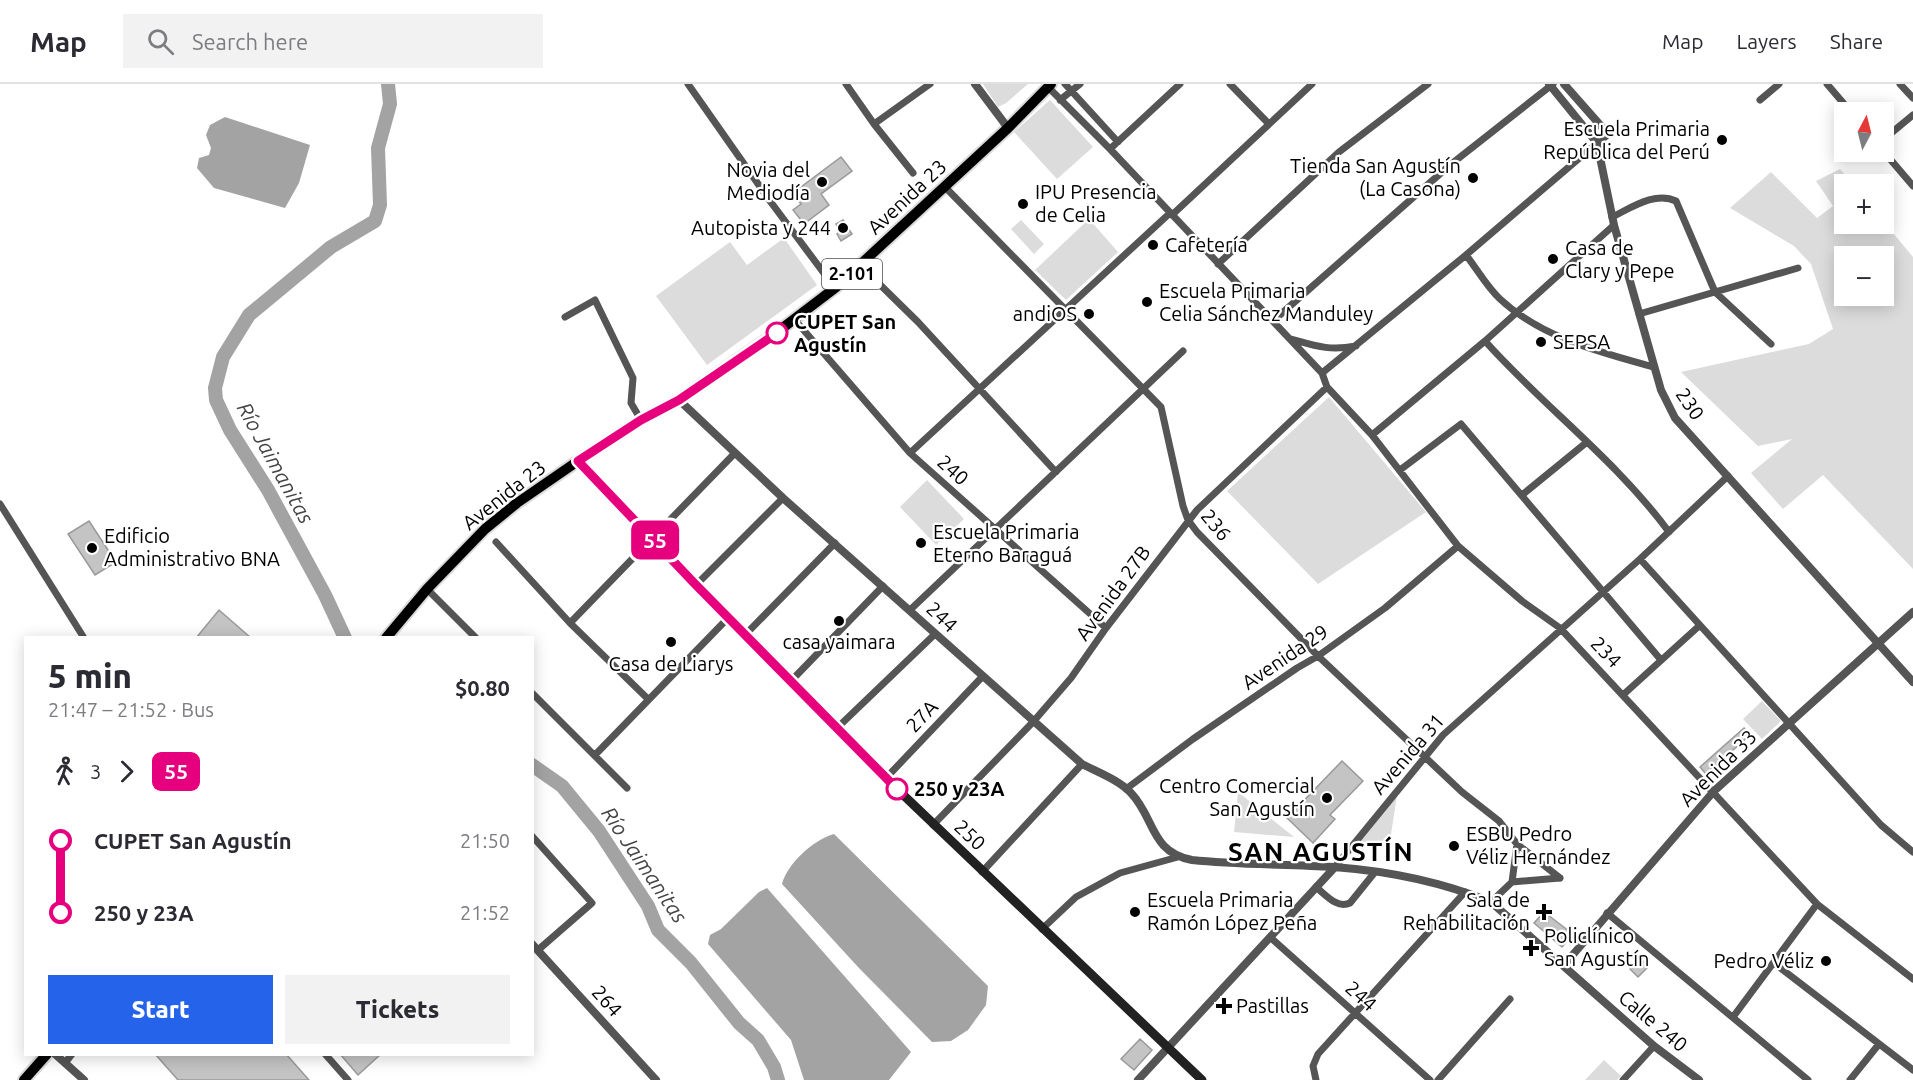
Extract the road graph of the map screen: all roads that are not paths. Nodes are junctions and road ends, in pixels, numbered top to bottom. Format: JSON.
{"nodes":[{"id":1,"x":688,"y":84,"type":"edge"},
{"id":2,"x":846,"y":84,"type":"edge"},
{"id":3,"x":930,"y":84,"type":"edge"},
{"id":4,"x":975,"y":84,"type":"edge"},
{"id":5,"x":1065,"y":84,"type":"edge"},
{"id":6,"x":1080,"y":84,"type":"edge"},
{"id":7,"x":1180,"y":84,"type":"edge"},
{"id":8,"x":1230,"y":84,"type":"edge"},
{"id":9,"x":1312,"y":84,"type":"edge"},
{"id":10,"x":1428,"y":84,"type":"edge"},
{"id":11,"x":1564,"y":84,"type":"edge"},
{"id":12,"x":1779,"y":84,"type":"edge"},
{"id":13,"x":1827,"y":84,"type":"edge"},
{"id":14,"x":1900,"y":84,"type":"edge"},
{"id":15,"x":1551,"y":85,"type":"edge"},
{"id":16,"x":1049,"y":86,"type":"edge"},
{"id":17,"x":1071,"y":91,"type":"junction"},
{"id":18,"x":1913,"y":98,"type":"edge"},
{"id":19,"x":1060,"y":100,"type":"junction"},
{"id":20,"x":1760,"y":100,"type":"dead end"},
{"id":21,"x":1842,"y":102,"type":"edge"},
{"id":22,"x":1913,"y":115,"type":"edge"},
{"id":23,"x":1268,"y":123,"type":"junction"},
{"id":24,"x":874,"y":124,"type":"junction"},
{"id":25,"x":1008,"y":128,"type":"junction"},
{"id":26,"x":1894,"y":131,"type":"edge"},
{"id":27,"x":1118,"y":142,"type":"junction"},
{"id":28,"x":1597,"y":143,"type":"junction"},
{"id":29,"x":1110,"y":149,"type":"junction"},
{"id":30,"x":1893,"y":162,"type":"edge"},
{"id":31,"x":913,"y":173,"type":"dead end"},
{"id":32,"x":944,"y":186,"type":"junction"},
{"id":33,"x":1913,"y":186,"type":"edge"},
{"id":34,"x":1171,"y":214,"type":"junction"},
{"id":35,"x":1613,"y":221,"type":"junction"},
{"id":36,"x":1466,"y":255,"type":"junction"},
{"id":37,"x":1218,"y":264,"type":"junction"},
{"id":38,"x":861,"y":266,"type":"junction"},
{"id":39,"x":1798,"y":268,"type":"dead end"},
{"id":40,"x":835,"y":288,"type":"junction"},
{"id":41,"x":1714,"y":292,"type":"junction"},
{"id":42,"x":1066,"y":309,"type":"junction"},
{"id":43,"x":1516,"y":313,"type":"junction"},
{"id":44,"x":1639,"y":314,"type":"junction"},
{"id":45,"x":566,"y":317,"type":"dead end"},
{"id":46,"x":794,"y":319,"type":"junction"},
{"id":47,"x":1273,"y":321,"type":"junction"},
{"id":48,"x":1288,"y":338,"type":"junction"},
{"id":49,"x":1485,"y":341,"type":"junction"},
{"id":50,"x":1771,"y":344,"type":"dead end"},
{"id":51,"x":1358,"y":345,"type":"junction"},
{"id":52,"x":1183,"y":351,"type":"dead end"},
{"id":53,"x":1654,"y":367,"type":"junction"},
{"id":54,"x":1322,"y":373,"type":"junction"},
{"id":55,"x":1327,"y":387,"type":"junction"},
{"id":56,"x":1143,"y":388,"type":"junction"},
{"id":57,"x":980,"y":389,"type":"junction"},
{"id":58,"x":679,"y":400,"type":"junction"},
{"id":59,"x":641,"y":420,"type":"junction"},
{"id":60,"x":1372,"y":435,"type":"junction"},
{"id":61,"x":1587,"y":441,"type":"junction"},
{"id":62,"x":909,"y":453,"type":"junction"},
{"id":63,"x":734,"y":454,"type":"junction"},
{"id":64,"x":578,"y":461,"type":"junction"},
{"id":65,"x":1400,"y":470,"type":"junction"},
{"id":66,"x":1056,"y":472,"type":"junction"},
{"id":67,"x":1728,"y":476,"type":"junction"},
{"id":68,"x":1522,"y":495,"type":"junction"},
{"id":69,"x":783,"y":498,"type":"junction"},
{"id":70,"x":0,"y":504,"type":"edge"},
{"id":71,"x":1188,"y":520,"type":"junction"},
{"id":72,"x":995,"y":530,"type":"junction"},
{"id":73,"x":1669,"y":532,"type":"junction"},
{"id":74,"x":651,"y":537,"type":"junction"},
{"id":75,"x":496,"y":542,"type":"dead end"},
{"id":76,"x":835,"y":543,"type":"junction"},
{"id":77,"x":1458,"y":546,"type":"junction"},
{"id":78,"x":1640,"y":559,"type":"junction"},
{"id":79,"x":696,"y":585,"type":"junction"},
{"id":80,"x":883,"y":586,"type":"junction"},
{"id":81,"x":427,"y":590,"type":"junction"},
{"id":82,"x":1601,"y":592,"type":"junction"},
{"id":83,"x":910,"y":610,"type":"junction"},
{"id":84,"x":1913,"y":612,"type":"edge"},
{"id":85,"x":728,"y":618,"type":"junction"},
{"id":86,"x":570,"y":623,"type":"junction"},
{"id":87,"x":1699,"y":626,"type":"junction"},
{"id":88,"x":1106,"y":628,"type":"junction"},
{"id":89,"x":1560,"y":628,"type":"junction"},
{"id":90,"x":935,"y":634,"type":"junction"},
{"id":91,"x":745,"y":635,"type":"junction"},
{"id":92,"x":83,"y":636,"type":"edge"},
{"id":93,"x":388,"y":636,"type":"edge"},
{"id":94,"x":474,"y":636,"type":"edge"},
{"id":95,"x":1878,"y":643,"type":"junction"},
{"id":96,"x":1318,"y":656,"type":"junction"},
{"id":97,"x":1661,"y":660,"type":"junction"},
{"id":98,"x":982,"y":677,"type":"junction"},
{"id":99,"x":791,"y":681,"type":"junction"},
{"id":100,"x":1913,"y":682,"type":"edge"},
{"id":101,"x":1624,"y":694,"type":"junction"},
{"id":102,"x":534,"y":695,"type":"edge"},
{"id":103,"x":648,"y":699,"type":"junction"},
{"id":104,"x":1033,"y":722,"type":"junction"},
{"id":105,"x":1788,"y":722,"type":"junction"},
{"id":106,"x":837,"y":729,"type":"junction"},
{"id":107,"x":595,"y":755,"type":"junction"},
{"id":108,"x":1423,"y":757,"type":"junction"},
{"id":109,"x":1082,"y":764,"type":"junction"},
{"id":110,"x":886,"y":778,"type":"junction"},
{"id":111,"x":627,"y":788,"type":"dead end"},
{"id":112,"x":1126,"y":789,"type":"junction"},
{"id":113,"x":1714,"y":791,"type":"junction"},
{"id":114,"x":933,"y":825,"type":"junction"},
{"id":115,"x":534,"y":838,"type":"edge"},
{"id":116,"x":1517,"y":844,"type":"junction"},
{"id":117,"x":1913,"y":852,"type":"edge"},
{"id":118,"x":1178,"y":857,"type":"junction"},
{"id":119,"x":1335,"y":867,"type":"junction"},
{"id":120,"x":982,"y":872,"type":"junction"},
{"id":121,"x":1375,"y":872,"type":"junction"},
{"id":122,"x":1512,"y":882,"type":"junction"},
{"id":123,"x":1316,"y":887,"type":"junction"},
{"id":124,"x":1465,"y":892,"type":"junction"},
{"id":125,"x":1491,"y":902,"type":"junction"},
{"id":126,"x":1817,"y":904,"type":"junction"},
{"id":127,"x":1607,"y":913,"type":"junction"},
{"id":128,"x":1042,"y":929,"type":"junction"},
{"id":129,"x":1270,"y":937,"type":"junction"},
{"id":130,"x":535,"y":947,"type":"edge"},
{"id":131,"x":1774,"y":963,"type":"junction"},
{"id":132,"x":1564,"y":965,"type":"junction"},
{"id":133,"x":1913,"y":979,"type":"edge"},
{"id":134,"x":1510,"y":999,"type":"dead end"},
{"id":135,"x":1355,"y":1013,"type":"junction"},
{"id":136,"x":1733,"y":1017,"type":"junction"},
{"id":137,"x":1879,"y":1044,"type":"junction"},
{"id":138,"x":1654,"y":1046,"type":"junction"},
{"id":139,"x":1167,"y":1048,"type":"junction"},
{"id":140,"x":45,"y":1056,"type":"edge"},
{"id":141,"x":57,"y":1056,"type":"edge"},
{"id":142,"x":70,"y":1056,"type":"edge"},
{"id":143,"x":327,"y":1056,"type":"edge"},
{"id":144,"x":65,"y":1063,"type":"junction"},
{"id":145,"x":1913,"y":1070,"type":"edge"},
{"id":146,"x":1695,"y":1079,"type":"edge"},
{"id":147,"x":24,"y":1080,"type":"edge"},
{"id":148,"x":84,"y":1080,"type":"edge"},
{"id":149,"x":348,"y":1080,"type":"edge"},
{"id":150,"x":656,"y":1080,"type":"edge"},
{"id":151,"x":1138,"y":1080,"type":"edge"},
{"id":152,"x":1202,"y":1080,"type":"edge"},
{"id":153,"x":1316,"y":1080,"type":"edge"},
{"id":154,"x":1430,"y":1080,"type":"edge"},
{"id":155,"x":1438,"y":1080,"type":"edge"},
{"id":156,"x":1623,"y":1080,"type":"edge"},
{"id":157,"x":1808,"y":1080,"type":"edge"},
{"id":158,"x":1850,"y":1080,"type":"edge"}],
"edges":[{"from":1,"to":40,"type":"street"},
{"from":2,"to":24,"type":"street"},
{"from":3,"to":24,"type":"street"},
{"from":4,"to":25,"type":"street"},
{"from":5,"to":17,"type":"street"},
{"from":6,"to":17,"type":"street"},
{"from":7,"to":27,"type":"street"},
{"from":8,"to":23,"type":"street"},
{"from":9,"to":23,"type":"street"},
{"from":10,"to":37,"type":"street"},
{"from":11,"to":28,"type":"street"},
{"from":12,"to":20,"type":"street"},
{"from":13,"to":21,"type":"street"},
{"from":14,"to":18,"type":"street"},
{"from":15,"to":28,"type":"street","name":"230"},
{"from":15,"to":47,"type":"street"},
{"from":16,"to":19,"type":"street","name":"234"},
{"from":16,"to":25,"type":"main road","name":"Avenida 23","number":"2-101"},
{"from":17,"to":19,"type":"street"},
{"from":17,"to":27,"type":"street"},
{"from":19,"to":29,"type":"street","name":"234"},
{"from":22,"to":26,"type":"street"},
{"from":23,"to":34,"type":"street"},
{"from":24,"to":31,"type":"street"},
{"from":25,"to":32,"type":"main road","name":"Avenida 23","number":"2-101"},
{"from":27,"to":29,"type":"street"},
{"from":28,"to":35,"type":"street","name":"230"},
{"from":28,"to":36,"type":"street"},
{"from":29,"to":34,"type":"street","name":"234"},
{"from":30,"to":33,"type":"street"},
{"from":32,"to":38,"type":"main road","name":"Avenida 23","number":"2-101"},
{"from":32,"to":42,"type":"street","name":"236"},
{"from":34,"to":37,"type":"street","name":"234"},
{"from":34,"to":42,"type":"street"},
{"from":35,"to":41,"type":"street"},
{"from":35,"to":43,"type":"street"},
{"from":35,"to":44,"type":"street","name":"230"},
{"from":36,"to":43,"type":"street"},
{"from":36,"to":51,"type":"street"},
{"from":37,"to":47,"type":"street","name":"234"},
{"from":38,"to":40,"type":"main road","name":"Avenida 23","number":"2-101"},
{"from":38,"to":57,"type":"street"},
{"from":39,"to":41,"type":"street"},
{"from":40,"to":46,"type":"main road","name":"Avenida 23","number":"2-101"},
{"from":41,"to":44,"type":"street"},
{"from":41,"to":50,"type":"street"},
{"from":42,"to":56,"type":"street","name":"236"},
{"from":42,"to":57,"type":"street"},
{"from":43,"to":49,"type":"street"},
{"from":43,"to":53,"type":"street"},
{"from":44,"to":53,"type":"street","name":"230"},
{"from":45,"to":59,"type":"street"},
{"from":46,"to":58,"type":"main road","name":"Avenida 23","number":"2-101"},
{"from":46,"to":62,"type":"street","name":"240"},
{"from":47,"to":48,"type":"street","name":"234"},
{"from":48,"to":51,"type":"street"},
{"from":48,"to":54,"type":"street","name":"234"},
{"from":49,"to":60,"type":"street"},
{"from":49,"to":61,"type":"street"},
{"from":51,"to":54,"type":"street"},
{"from":52,"to":56,"type":"street"},
{"from":53,"to":67,"type":"street","name":"230"},
{"from":54,"to":55,"type":"street","name":"234"},
{"from":55,"to":60,"type":"street","name":"234"},
{"from":55,"to":71,"type":"street","name":"Avenida 27B"},
{"from":56,"to":66,"type":"street"},
{"from":56,"to":71,"type":"street","name":"236"},
{"from":57,"to":62,"type":"street"},
{"from":57,"to":66,"type":"street"},
{"from":58,"to":59,"type":"main road","name":"Avenida 23","number":"2-101"},
{"from":58,"to":63,"type":"street","name":"244"},
{"from":59,"to":64,"type":"main road","name":"Avenida 23","number":"2-101"},
{"from":60,"to":65,"type":"street","name":"234"},
{"from":61,"to":68,"type":"street"},
{"from":61,"to":73,"type":"street"},
{"from":62,"to":72,"type":"street","name":"240"},
{"from":63,"to":69,"type":"street","name":"244"},
{"from":63,"to":74,"type":"street"},
{"from":64,"to":74,"type":"main road","name":"250"},
{"from":64,"to":81,"type":"main road","name":"Avenida 23","number":"2-101"},
{"from":65,"to":68,"type":"street"},
{"from":65,"to":77,"type":"street","name":"234"},
{"from":66,"to":72,"type":"street"},
{"from":67,"to":73,"type":"street","name":"Avenida 31"},
{"from":67,"to":95,"type":"street","name":"230"},
{"from":68,"to":82,"type":"street"},
{"from":69,"to":76,"type":"street","name":"244"},
{"from":69,"to":79,"type":"street"},
{"from":70,"to":92,"type":"street"},
{"from":71,"to":88,"type":"street","name":"Avenida 27B"},
{"from":71,"to":96,"type":"street","name":"236"},
{"from":72,"to":83,"type":"street"},
{"from":72,"to":88,"type":"street","name":"240"},
{"from":73,"to":78,"type":"street","name":"Avenida 31"},
{"from":74,"to":79,"type":"main road","name":"250"},
{"from":74,"to":86,"type":"street"},
{"from":75,"to":86,"type":"street"},
{"from":76,"to":80,"type":"street","name":"244"},
{"from":76,"to":91,"type":"street"},
{"from":77,"to":89,"type":"street","name":"234"},
{"from":77,"to":96,"type":"street","name":"Avenida 29"},
{"from":78,"to":82,"type":"street","name":"Avenida 31"},
{"from":78,"to":87,"type":"street"},
{"from":79,"to":85,"type":"main road","name":"250"},
{"from":80,"to":83,"type":"street","name":"244"},
{"from":80,"to":99,"type":"street"},
{"from":81,"to":93,"type":"main road","name":"Avenida 23","number":"2-101"},
{"from":81,"to":94,"type":"street"},
{"from":82,"to":89,"type":"street","name":"Avenida 31"},
{"from":82,"to":97,"type":"street"},
{"from":83,"to":90,"type":"street","name":"244"},
{"from":84,"to":95,"type":"street","name":"Avenida 33"},
{"from":85,"to":91,"type":"main road","name":"250"},
{"from":85,"to":103,"type":"street"},
{"from":86,"to":103,"type":"street"},
{"from":87,"to":97,"type":"street"},
{"from":87,"to":105,"type":"street"},
{"from":88,"to":104,"type":"street","name":"Avenida 27B"},
{"from":89,"to":101,"type":"street","name":"234"},
{"from":89,"to":108,"type":"street","name":"Avenida 31"},
{"from":90,"to":98,"type":"street","name":"244"},
{"from":90,"to":106,"type":"street"},
{"from":91,"to":99,"type":"main road","name":"250"},
{"from":95,"to":100,"type":"street","name":"230"},
{"from":95,"to":105,"type":"street","name":"Avenida 33"},
{"from":96,"to":108,"type":"street","name":"236"},
{"from":96,"to":112,"type":"street","name":"Avenida 29"},
{"from":97,"to":101,"type":"street"},
{"from":98,"to":104,"type":"street","name":"244"},
{"from":98,"to":110,"type":"street","name":"27A"},
{"from":99,"to":106,"type":"main road","name":"250"},
{"from":101,"to":113,"type":"street","name":"234"},
{"from":102,"to":107,"type":"street"},
{"from":103,"to":107,"type":"street"},
{"from":104,"to":109,"type":"street","name":"244"},
{"from":104,"to":114,"type":"street","name":"Avenida 27B"},
{"from":105,"to":113,"type":"street","name":"Avenida 33"},
{"from":105,"to":117,"type":"street"},
{"from":106,"to":110,"type":"main road","name":"250"},
{"from":107,"to":111,"type":"street"},
{"from":108,"to":116,"type":"street","name":"236"},
{"from":108,"to":119,"type":"street","name":"Avenida 31"},
{"from":109,"to":112,"type":"street","name":"244"},
{"from":109,"to":120,"type":"street"},
{"from":110,"to":114,"type":"main road","name":"250"},
{"from":112,"to":118,"type":"street","name":"244"},
{"from":113,"to":126,"type":"street","name":"234"},
{"from":113,"to":127,"type":"street","name":"Avenida 33"},
{"from":114,"to":120,"type":"main road","name":"250"},
{"from":115,"to":130,"type":"street"},
{"from":116,"to":122,"type":"street"},
{"from":116,"to":122,"type":"street","name":"236"},
{"from":118,"to":119,"type":"street"},
{"from":118,"to":128,"type":"street"},
{"from":119,"to":121,"type":"street","name":"Calle 240"},
{"from":119,"to":123,"type":"street","name":"Avenida 31"},
{"from":120,"to":128,"type":"main road","name":"250"},
{"from":121,"to":123,"type":"street"},
{"from":121,"to":124,"type":"street","name":"Calle 240"},
{"from":122,"to":125,"type":"street"},
{"from":123,"to":129,"type":"street","name":"Avenida 31"},
{"from":124,"to":125,"type":"street","name":"Calle 240"},
{"from":124,"to":135,"type":"street"},
{"from":125,"to":132,"type":"street","name":"Calle 240"},
{"from":126,"to":131,"type":"street"},
{"from":126,"to":133,"type":"street","name":"234"},
{"from":127,"to":132,"type":"street","name":"Avenida 33"},
{"from":127,"to":136,"type":"street"},
{"from":128,"to":139,"type":"main road","name":"250"},
{"from":129,"to":135,"type":"street","name":"244"},
{"from":129,"to":139,"type":"street","name":"Avenida 31"},
{"from":130,"to":150,"type":"street","name":"264"},
{"from":131,"to":136,"type":"street"},
{"from":131,"to":137,"type":"street"},
{"from":132,"to":138,"type":"street","name":"Calle 240"},
{"from":134,"to":155,"type":"street"},
{"from":135,"to":153,"type":"street"},
{"from":135,"to":154,"type":"street","name":"244"},
{"from":136,"to":157,"type":"street"},
{"from":137,"to":145,"type":"street"},
{"from":137,"to":158,"type":"street"},
{"from":138,"to":146,"type":"street","name":"Calle 240"},
{"from":138,"to":156,"type":"street"},
{"from":139,"to":151,"type":"street","name":"Avenida 31"},
{"from":139,"to":152,"type":"main road","name":"250"},
{"from":140,"to":147,"type":"main road"},
{"from":141,"to":144,"type":"street"},
{"from":142,"to":144,"type":"street"},
{"from":143,"to":149,"type":"street"},
{"from":144,"to":148,"type":"street"}]}
